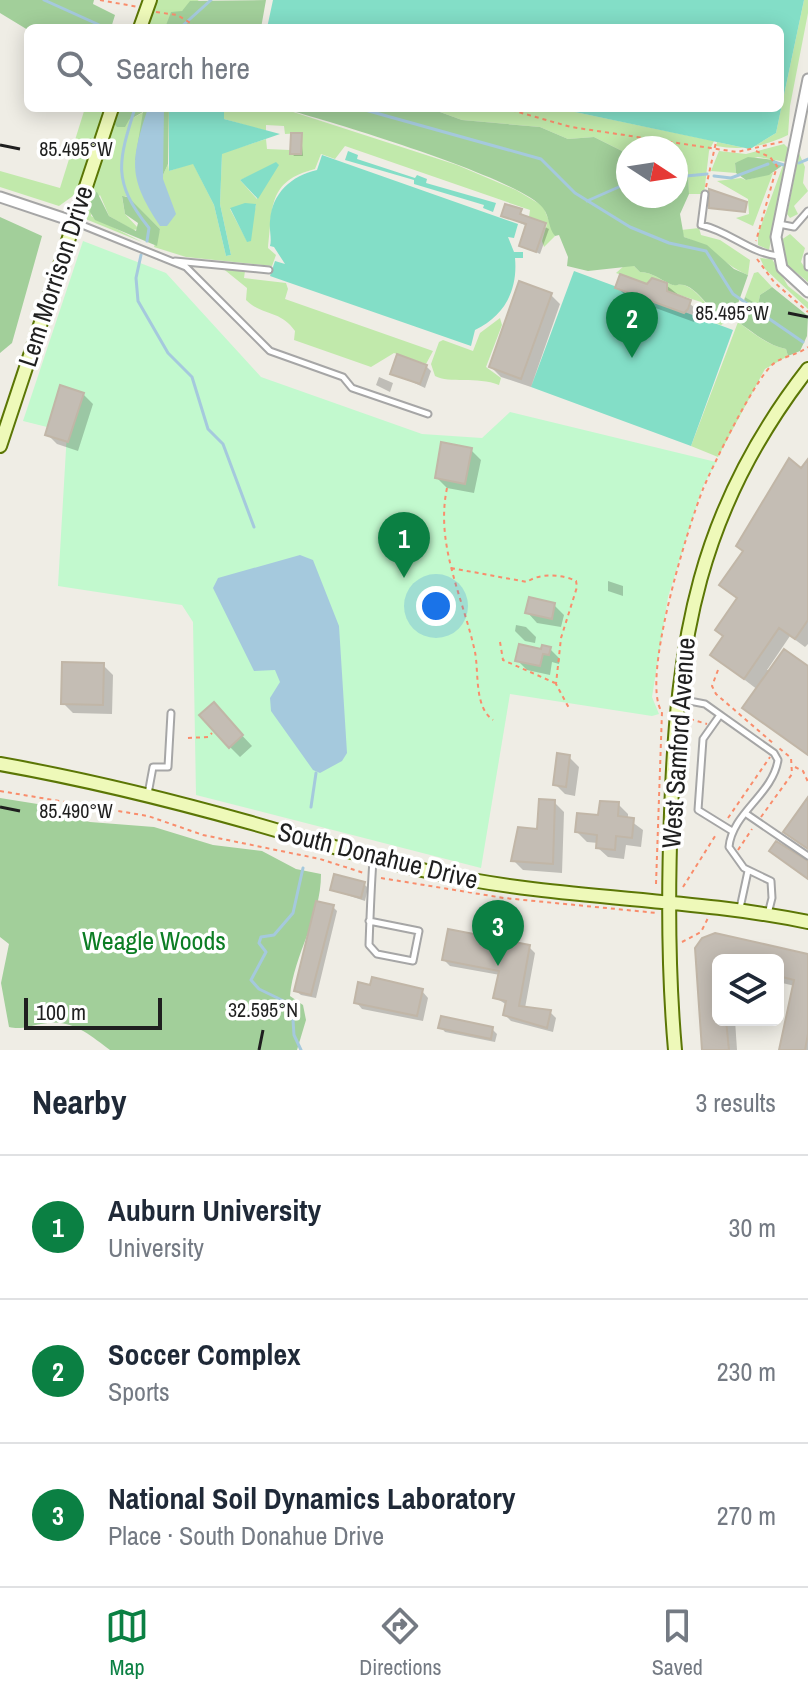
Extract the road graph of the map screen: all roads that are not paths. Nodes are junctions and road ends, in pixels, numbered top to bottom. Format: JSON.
{"nodes":[{"id":1,"x":148,"y":5,"type":"edge"},
{"id":2,"x":141,"y":24,"type":"edge"},
{"id":3,"x":808,"y":79,"type":"edge"},
{"id":4,"x":806,"y":100,"type":"edge"},
{"id":5,"x":111,"y":112,"type":"edge"},
{"id":6,"x":705,"y":194,"type":"dead end"},
{"id":7,"x":0,"y":197,"type":"edge"},
{"id":8,"x":808,"y":211,"type":"edge"},
{"id":9,"x":72,"y":221,"type":"junction"},
{"id":10,"x":778,"y":224,"type":"junction"},
{"id":11,"x":778,"y":256,"type":"junction"},
{"id":12,"x":808,"y":257,"type":"edge"},
{"id":13,"x":174,"y":261,"type":"junction"},
{"id":14,"x":808,"y":267,"type":"edge"},
{"id":15,"x":269,"y":270,"type":"dead end"},
{"id":16,"x":808,"y":292,"type":"edge"},
{"id":17,"x":808,"y":369,"type":"edge"},
{"id":18,"x":428,"y":414,"type":"dead end"},
{"id":19,"x":0,"y":446,"type":"edge"},
{"id":20,"x":678,"y":699,"type":"junction"},
{"id":21,"x":171,"y":713,"type":"dead end"},
{"id":22,"x":720,"y":715,"type":"junction"},
{"id":23,"x":0,"y":764,"type":"edge"},
{"id":24,"x":147,"y":795,"type":"junction"},
{"id":25,"x":745,"y":813,"type":"junction"},
{"id":26,"x":732,"y":831,"type":"junction"},
{"id":27,"x":808,"y":856,"type":"edge"},
{"id":28,"x":373,"y":859,"type":"junction"},
{"id":29,"x":748,"y":871,"type":"junction"},
{"id":30,"x":668,"y":901,"type":"junction"},
{"id":31,"x":740,"y":908,"type":"junction"},
{"id":32,"x":768,"y":914,"type":"junction"},
{"id":33,"x":369,"y":921,"type":"junction"},
{"id":34,"x":808,"y":922,"type":"edge"},
{"id":35,"x":675,"y":1050,"type":"edge"}],
"edges":[{"from":1,"to":2,"type":"street"},
{"from":3,"to":4,"type":"street"},
{"from":4,"to":10,"type":"street"},
{"from":5,"to":9,"type":"street","name":"Lem Morrison Drive"},
{"from":6,"to":11,"type":"lane"},
{"from":7,"to":9,"type":"street"},
{"from":8,"to":10,"type":"lane"},
{"from":9,"to":13,"type":"lane"},
{"from":9,"to":19,"type":"street","name":"Lem Morrison Drive"},
{"from":10,"to":11,"type":"street"},
{"from":11,"to":16,"type":"street"},
{"from":12,"to":14,"type":"lane"},
{"from":13,"to":15,"type":"lane"},
{"from":13,"to":18,"type":"lane"},
{"from":17,"to":20,"type":"street","name":"West Samford Avenue"},
{"from":20,"to":22,"type":"lane"},
{"from":20,"to":30,"type":"street","name":"West Samford Avenue"},
{"from":21,"to":24,"type":"lane"},
{"from":22,"to":25,"type":"lane"},
{"from":22,"to":26,"type":"lane"},
{"from":23,"to":24,"type":"street","name":"South Donahue Drive"},
{"from":24,"to":28,"type":"street","name":"South Donahue Drive"},
{"from":25,"to":26,"type":"lane"},
{"from":25,"to":27,"type":"lane"},
{"from":26,"to":29,"type":"lane"},
{"from":28,"to":30,"type":"street","name":"South Donahue Drive"},
{"from":28,"to":33,"type":"lane"},
{"from":29,"to":31,"type":"lane"},
{"from":29,"to":32,"type":"lane"},
{"from":30,"to":31,"type":"street","name":"South Donahue Drive"},
{"from":30,"to":35,"type":"street","name":"West Samford Avenue"},
{"from":31,"to":32,"type":"street","name":"South Donahue Drive"},
{"from":32,"to":34,"type":"street","name":"South Donahue Drive"},
{"from":33,"to":33,"type":"lane"}]}
